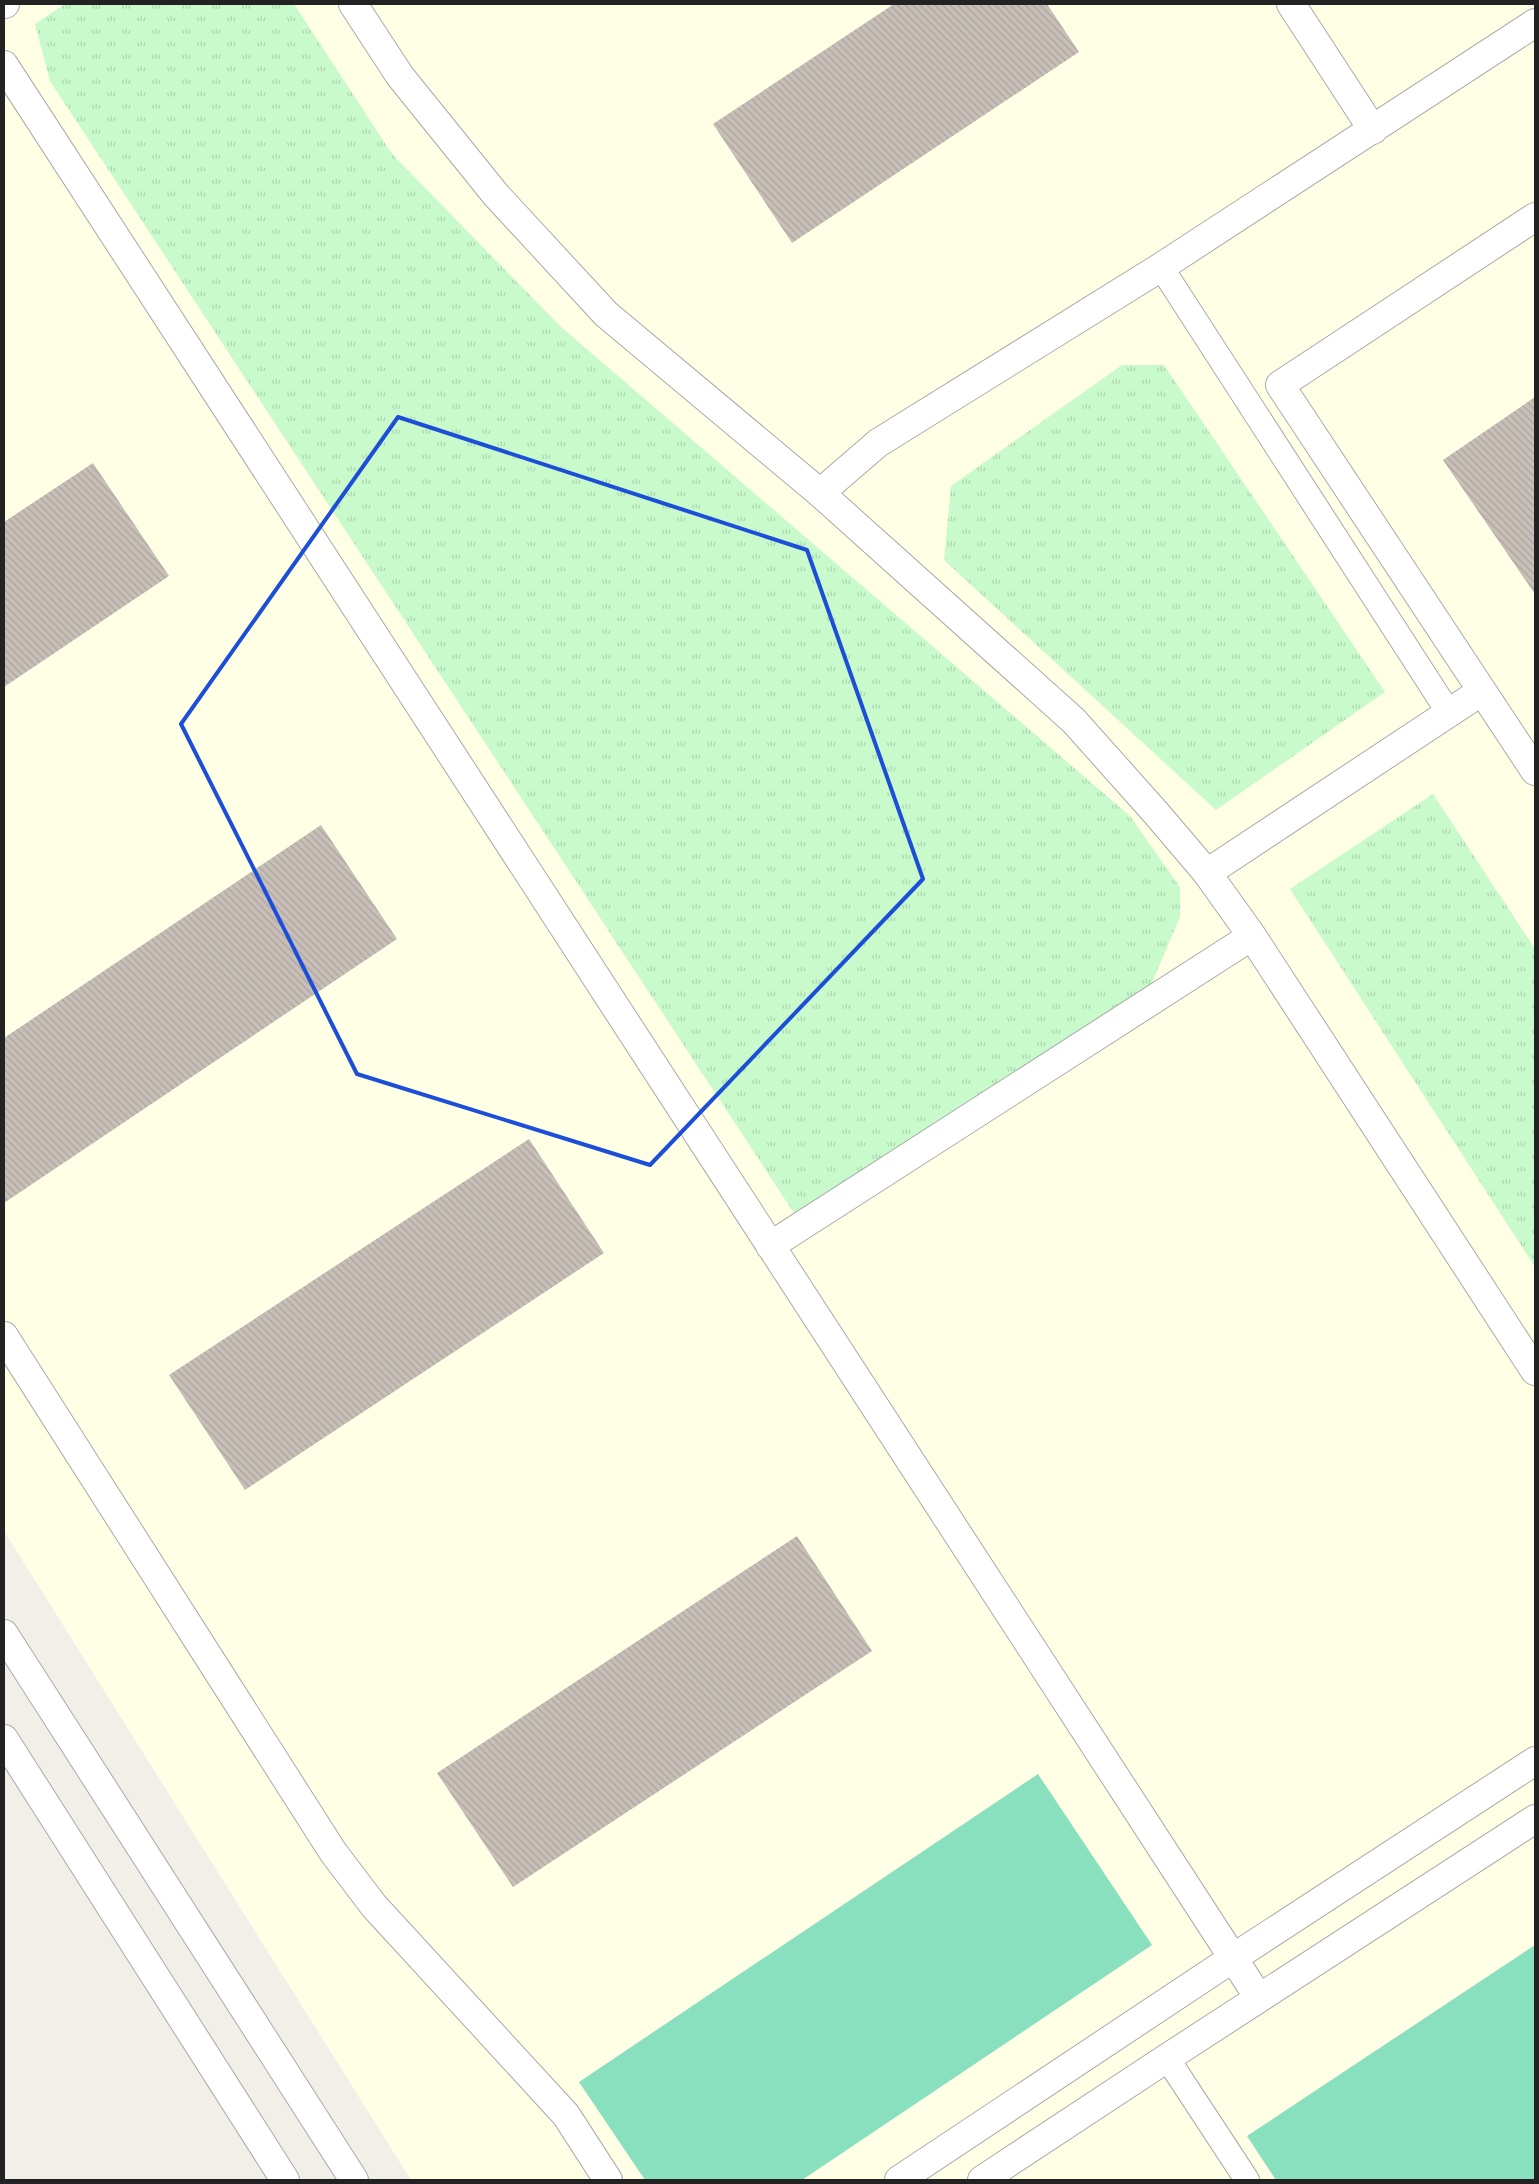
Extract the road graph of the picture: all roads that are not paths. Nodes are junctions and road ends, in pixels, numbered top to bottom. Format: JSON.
{"nodes":[{"id":1,"x":352,"y":4,"type":"edge"},
{"id":2,"x":1291,"y":4,"type":"edge"},
{"id":3,"x":1535,"y":23,"type":"edge"},
{"id":4,"x":4,"y":65,"type":"edge"},
{"id":5,"x":1373,"y":130,"type":"junction"},
{"id":6,"x":1535,"y":217,"type":"edge"},
{"id":7,"x":1162,"y":267,"type":"junction"},
{"id":8,"x":820,"y":493,"type":"junction"},
{"id":9,"x":1482,"y":690,"type":"junction"},
{"id":10,"x":1449,"y":713,"type":"junction"},
{"id":11,"x":1535,"y":771,"type":"edge"},
{"id":12,"x":1207,"y":873,"type":"junction"},
{"id":13,"x":1252,"y":936,"type":"junction"},
{"id":14,"x":770,"y":1246,"type":"junction"},
{"id":15,"x":4,"y":1336,"type":"edge"},
{"id":16,"x":1535,"y":1372,"type":"edge"},
{"id":17,"x":4,"y":1634,"type":"edge"},
{"id":18,"x":4,"y":1739,"type":"edge"},
{"id":19,"x":1535,"y":1761,"type":"edge"},
{"id":20,"x":1535,"y":1819,"type":"edge"},
{"id":21,"x":1233,"y":1958,"type":"junction"},
{"id":22,"x":1259,"y":1998,"type":"junction"},
{"id":23,"x":1167,"y":2058,"type":"junction"},
{"id":24,"x":285,"y":2180,"type":"edge"},
{"id":25,"x":354,"y":2180,"type":"edge"},
{"id":26,"x":608,"y":2180,"type":"edge"},
{"id":27,"x":899,"y":2180,"type":"edge"},
{"id":28,"x":982,"y":2180,"type":"edge"},
{"id":29,"x":1247,"y":2180,"type":"edge"}],
"edges":[{"from":1,"to":8,"type":"street"},
{"from":2,"to":5,"type":"street"},
{"from":3,"to":5,"type":"street"},
{"from":4,"to":14,"type":"street"},
{"from":5,"to":7,"type":"street"},
{"from":6,"to":9,"type":"street"},
{"from":7,"to":8,"type":"street"},
{"from":7,"to":10,"type":"lane"},
{"from":8,"to":12,"type":"street"},
{"from":9,"to":10,"type":"street"},
{"from":9,"to":11,"type":"street"},
{"from":10,"to":12,"type":"street"},
{"from":12,"to":13,"type":"street"},
{"from":13,"to":14,"type":"street"},
{"from":13,"to":16,"type":"street"},
{"from":14,"to":21,"type":"street"},
{"from":15,"to":26,"type":"street"},
{"from":17,"to":25,"type":"street"},
{"from":18,"to":24,"type":"street"},
{"from":19,"to":21,"type":"street"},
{"from":20,"to":22,"type":"street"},
{"from":21,"to":22,"type":"street"},
{"from":21,"to":27,"type":"street"},
{"from":22,"to":23,"type":"street"},
{"from":23,"to":28,"type":"street"},
{"from":23,"to":29,"type":"lane"}]}
